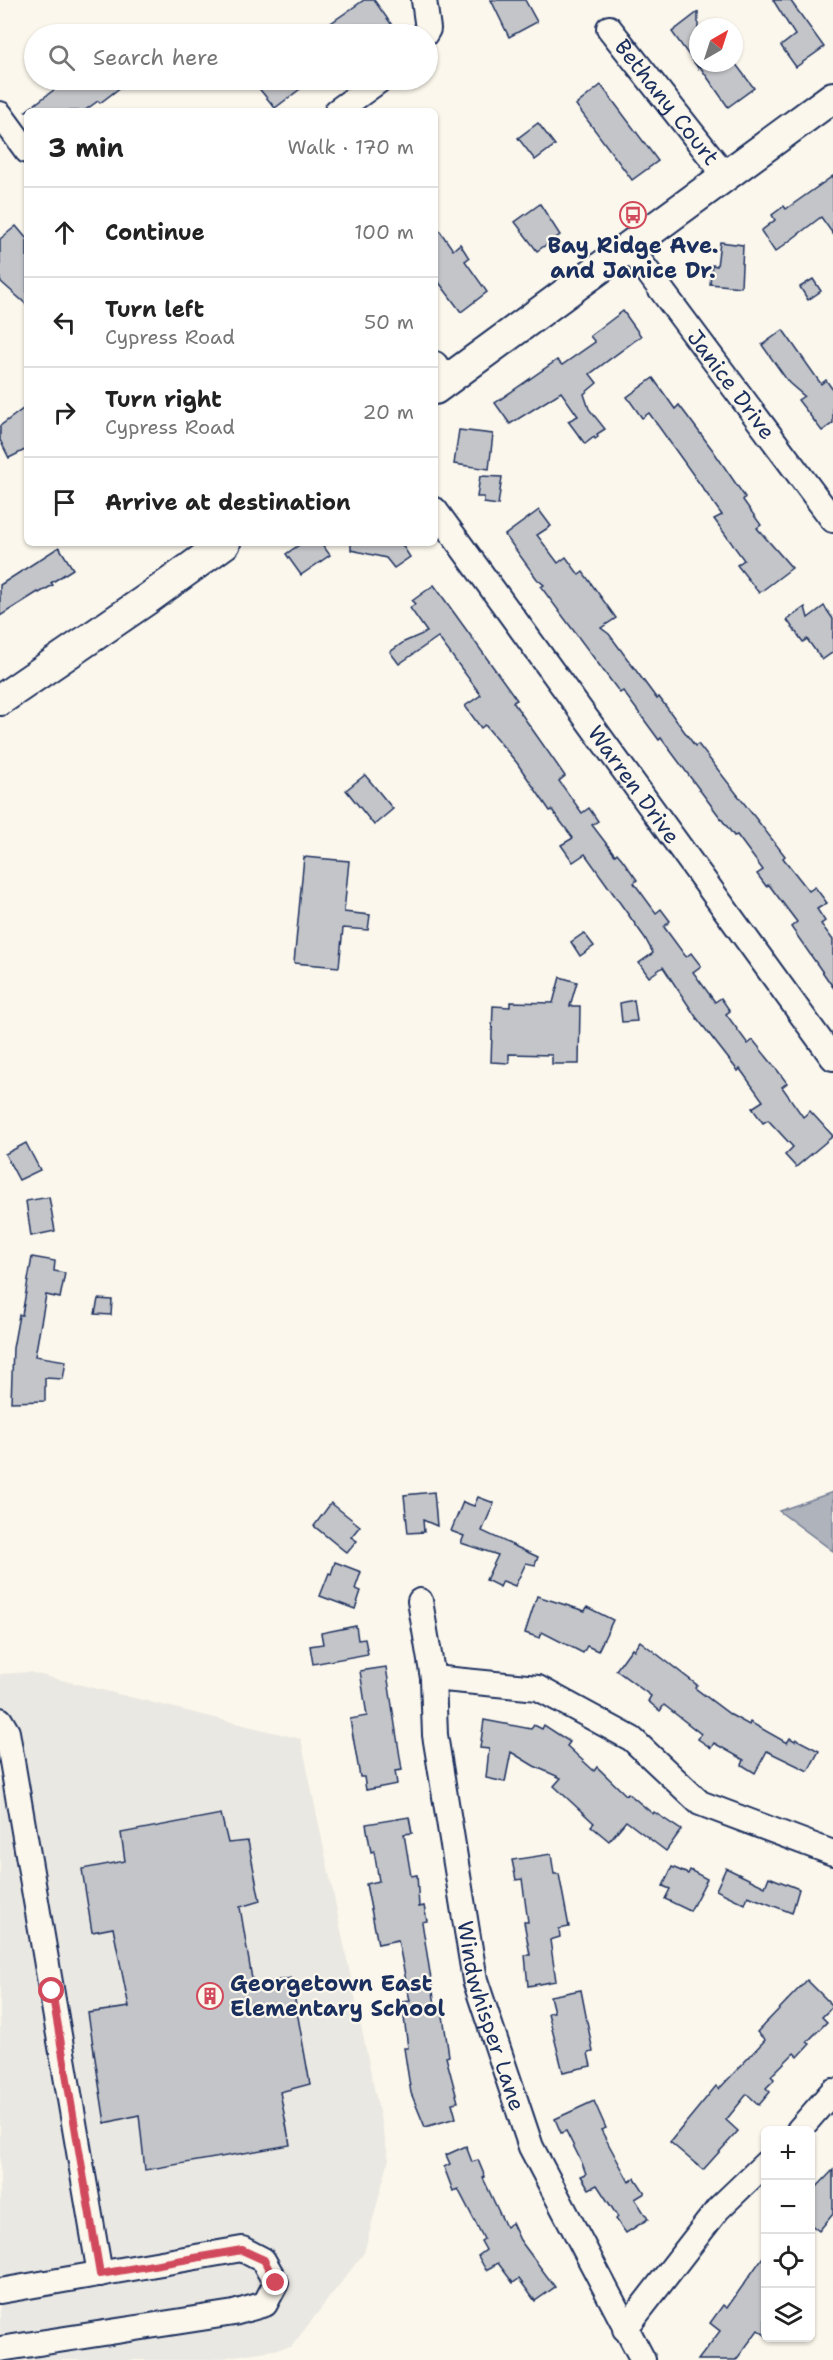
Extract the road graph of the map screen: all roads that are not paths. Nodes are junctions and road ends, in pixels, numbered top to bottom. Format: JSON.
{"nodes":[{"id":1,"x":424,"y":0,"type":"edge"},
{"id":2,"x":427,"y":24,"type":"edge"},
{"id":3,"x":609,"y":28,"type":"dead end"},
{"id":4,"x":366,"y":90,"type":"edge"},
{"id":5,"x":833,"y":98,"type":"edge"},
{"id":6,"x":341,"y":108,"type":"edge"},
{"id":7,"x":0,"y":114,"type":"edge"},
{"id":8,"x":24,"y":147,"type":"edge"},
{"id":9,"x":725,"y":175,"type":"junction"},
{"id":10,"x":630,"y":248,"type":"junction"},
{"id":11,"x":439,"y":378,"type":"edge"},
{"id":12,"x":438,"y":514,"type":"edge"},
{"id":13,"x":833,"y":520,"type":"edge"},
{"id":14,"x":221,"y":546,"type":"edge"},
{"id":15,"x":0,"y":700,"type":"edge"},
{"id":16,"x":833,"y":1058,"type":"edge"},
{"id":17,"x":420,"y":1601,"type":"dead end"},
{"id":18,"x":433,"y":1678,"type":"junction"},
{"id":19,"x":0,"y":1720,"type":"edge"},
{"id":20,"x":833,"y":1853,"type":"edge"},
{"id":21,"x":833,"y":2091,"type":"edge"},
{"id":22,"x":802,"y":2126,"type":"edge"},
{"id":23,"x":761,"y":2167,"type":"edge"},
{"id":24,"x":100,"y":2274,"type":"junction"},
{"id":25,"x":0,"y":2291,"type":"edge"},
{"id":26,"x":625,"y":2329,"type":"junction"},
{"id":27,"x":0,"y":2349,"type":"edge"},
{"id":28,"x":643,"y":2360,"type":"edge"}],
"edges":[{"from":1,"to":2,"type":"street"},
{"from":3,"to":9,"type":"street","name":"Bethany Court"},
{"from":4,"to":6,"type":"street"},
{"from":5,"to":9,"type":"main road"},
{"from":7,"to":8,"type":"street"},
{"from":9,"to":10,"type":"main road"},
{"from":10,"to":11,"type":"main road"},
{"from":10,"to":13,"type":"street","name":"Janice Drive"},
{"from":12,"to":16,"type":"street","name":"Warren Drive"},
{"from":14,"to":15,"type":"main road"},
{"from":17,"to":18,"type":"street","name":"Windwhisper Lane"},
{"from":18,"to":20,"type":"street"},
{"from":18,"to":26,"type":"street","name":"Windwhisper Lane"},
{"from":19,"to":24,"type":"street"},
{"from":21,"to":22,"type":"street"},
{"from":23,"to":26,"type":"street"},
{"from":24,"to":25,"type":"street"},
{"from":24,"to":27,"type":"street"},
{"from":26,"to":28,"type":"street","name":"Windwhisper Lane"}]}
